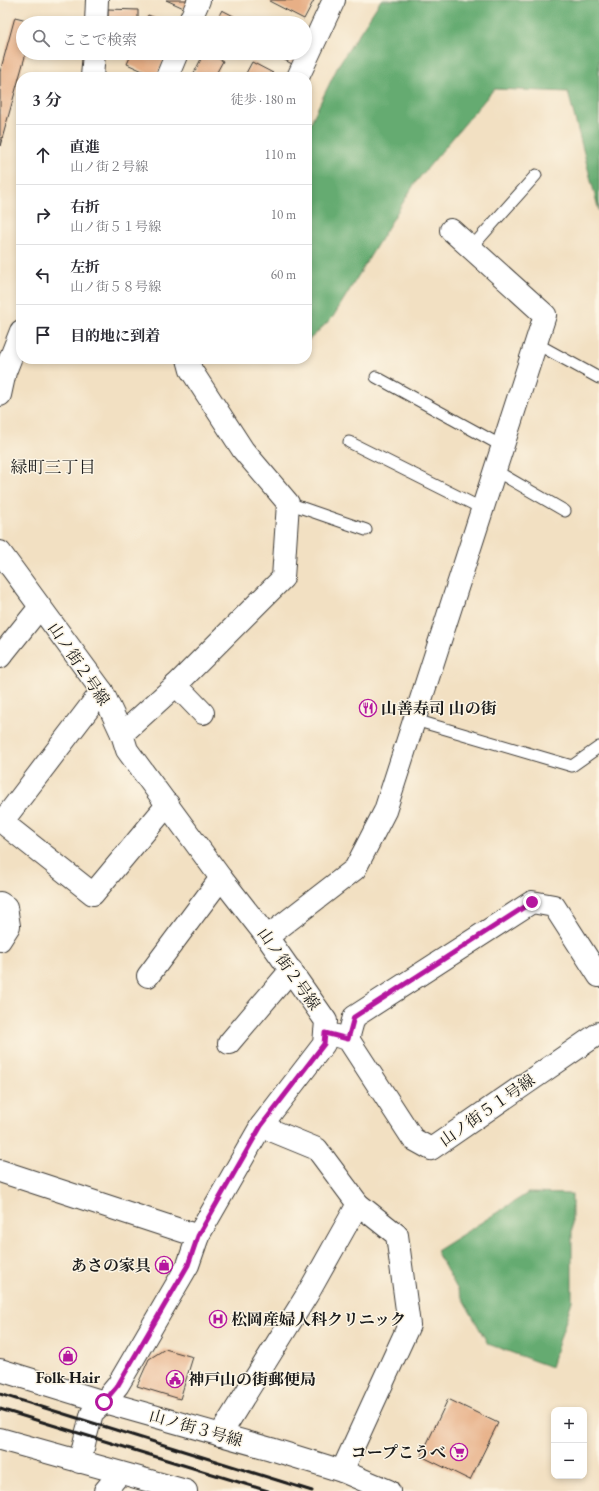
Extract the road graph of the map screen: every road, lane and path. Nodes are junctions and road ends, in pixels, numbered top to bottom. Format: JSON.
{"nodes":[{"id":1,"x":97,"y":0,"type":"edge"},
{"id":2,"x":199,"y":0,"type":"edge"},
{"id":3,"x":334,"y":0,"type":"edge"},
{"id":4,"x":96,"y":16,"type":"edge"},
{"id":5,"x":192,"y":16,"type":"edge"},
{"id":6,"x":312,"y":47,"type":"edge"},
{"id":7,"x":93,"y":60,"type":"edge"},
{"id":8,"x":174,"y":60,"type":"edge"},
{"id":9,"x":306,"y":60,"type":"edge"},
{"id":10,"x":92,"y":72,"type":"edge"},
{"id":11,"x":169,"y":72,"type":"edge"},
{"id":12,"x":300,"y":72,"type":"edge"},
{"id":13,"x":536,"y":175,"type":"dead end"},
{"id":14,"x":452,"y":230,"type":"dead end"},
{"id":15,"x":470,"y":248,"type":"junction"},
{"id":16,"x":16,"y":342,"type":"edge"},
{"id":17,"x":537,"y":344,"type":"junction"},
{"id":18,"x":189,"y":364,"type":"edge"},
{"id":19,"x":3,"y":370,"type":"edge"},
{"id":20,"x":376,"y":377,"type":"dead end"},
{"id":21,"x":599,"y":378,"type":"edge"},
{"id":22,"x":0,"y":395,"type":"edge"},
{"id":23,"x":349,"y":442,"type":"dead end"},
{"id":24,"x":502,"y":446,"type":"junction"},
{"id":25,"x":496,"y":471,"type":"junction"},
{"id":26,"x":288,"y":503,"type":"junction"},
{"id":27,"x":483,"y":509,"type":"junction"},
{"id":28,"x":565,"y":511,"type":"dead end"},
{"id":29,"x":366,"y":530,"type":"dead end"},
{"id":30,"x":0,"y":552,"type":"edge"},
{"id":31,"x":40,"y":606,"type":"junction"},
{"id":32,"x":0,"y":657,"type":"edge"},
{"id":33,"x":176,"y":685,"type":"junction"},
{"id":34,"x":102,"y":691,"type":"junction"},
{"id":35,"x":203,"y":713,"type":"dead end"},
{"id":36,"x":415,"y":720,"type":"junction"},
{"id":37,"x":122,"y":734,"type":"junction"},
{"id":38,"x":599,"y":748,"type":"edge"},
{"id":39,"x":168,"y":804,"type":"junction"},
{"id":40,"x":221,"y":878,"type":"junction"},
{"id":41,"x":0,"y":903,"type":"edge"},
{"id":42,"x":267,"y":937,"type":"junction"},
{"id":43,"x":0,"y":940,"type":"edge"},
{"id":44,"x":291,"y":970,"type":"junction"},
{"id":45,"x":148,"y":976,"type":"dead end"},
{"id":46,"x":599,"y":976,"type":"edge"},
{"id":47,"x":325,"y":1033,"type":"junction"},
{"id":48,"x":599,"y":1033,"type":"edge"},
{"id":49,"x":348,"y":1039,"type":"junction"},
{"id":50,"x":229,"y":1043,"type":"dead end"},
{"id":51,"x":261,"y":1126,"type":"junction"},
{"id":52,"x":0,"y":1171,"type":"edge"},
{"id":53,"x":358,"y":1204,"type":"junction"},
{"id":54,"x":198,"y":1236,"type":"junction"},
{"id":55,"x":0,"y":1370,"type":"edge"},
{"id":56,"x":104,"y":1402,"type":"junction"},
{"id":57,"x":220,"y":1435,"type":"junction"},
{"id":58,"x":0,"y":1439,"type":"edge"},
{"id":59,"x":80,"y":1462,"type":"junction"},
{"id":60,"x":342,"y":1471,"type":"junction"},
{"id":61,"x":120,"y":1473,"type":"junction"},
{"id":62,"x":106,"y":1491,"type":"edge"},
{"id":63,"x":186,"y":1491,"type":"edge"},
{"id":64,"x":389,"y":1491,"type":"edge"}],
"edges":[{"from":1,"to":4,"type":"street"},
{"from":2,"to":5,"type":"street"},
{"from":3,"to":6,"type":"street"},
{"from":7,"to":10,"type":"street"},
{"from":8,"to":11,"type":"street"},
{"from":9,"to":12,"type":"street"},
{"from":13,"to":15,"type":"lane"},
{"from":14,"to":15,"type":"street"},
{"from":15,"to":17,"type":"street"},
{"from":16,"to":19,"type":"street"},
{"from":17,"to":21,"type":"lane"},
{"from":17,"to":24,"type":"street"},
{"from":18,"to":26,"type":"street"},
{"from":19,"to":22,"type":"street"},
{"from":20,"to":24,"type":"lane"},
{"from":23,"to":27,"type":"lane"},
{"from":24,"to":25,"type":"street"},
{"from":25,"to":27,"type":"street"},
{"from":25,"to":28,"type":"lane"},
{"from":26,"to":29,"type":"lane"},
{"from":26,"to":33,"type":"street"},
{"from":27,"to":36,"type":"street"},
{"from":30,"to":31,"type":"street","name":"山ノ街２号線"},
{"from":31,"to":32,"type":"street"},
{"from":31,"to":34,"type":"street","name":"山ノ街２号線"},
{"from":33,"to":35,"type":"street"},
{"from":33,"to":37,"type":"street"},
{"from":34,"to":37,"type":"street","name":"山ノ街２号線"},
{"from":34,"to":39,"type":"street"},
{"from":36,"to":38,"type":"lane"},
{"from":36,"to":42,"type":"street"},
{"from":37,"to":39,"type":"street","name":"山ノ街２号線"},
{"from":39,"to":40,"type":"street","name":"山ノ街２号線"},
{"from":40,"to":42,"type":"street","name":"山ノ街２号線"},
{"from":40,"to":45,"type":"street"},
{"from":41,"to":43,"type":"street"},
{"from":42,"to":44,"type":"street","name":"山ノ街２号線"},
{"from":44,"to":47,"type":"street","name":"山ノ街２号線"},
{"from":44,"to":50,"type":"street"},
{"from":46,"to":49,"type":"street"},
{"from":47,"to":49,"type":"street"},
{"from":47,"to":51,"type":"street"},
{"from":48,"to":49,"type":"street","name":"山ノ街５１号線"},
{"from":51,"to":53,"type":"street"},
{"from":51,"to":54,"type":"street"},
{"from":52,"to":54,"type":"street"},
{"from":53,"to":57,"type":"street"},
{"from":53,"to":60,"type":"street"},
{"from":54,"to":56,"type":"street"},
{"from":55,"to":56,"type":"street","name":"山ノ街３号線"},
{"from":56,"to":57,"type":"street","name":"山ノ街３号線"},
{"from":56,"to":59,"type":"street"},
{"from":57,"to":60,"type":"street","name":"山ノ街３号線"},
{"from":58,"to":59,"type":"street"},
{"from":59,"to":61,"type":"street"},
{"from":60,"to":64,"type":"street","name":"山ノ街３号線"},
{"from":61,"to":62,"type":"street"},
{"from":61,"to":63,"type":"street"}]}
